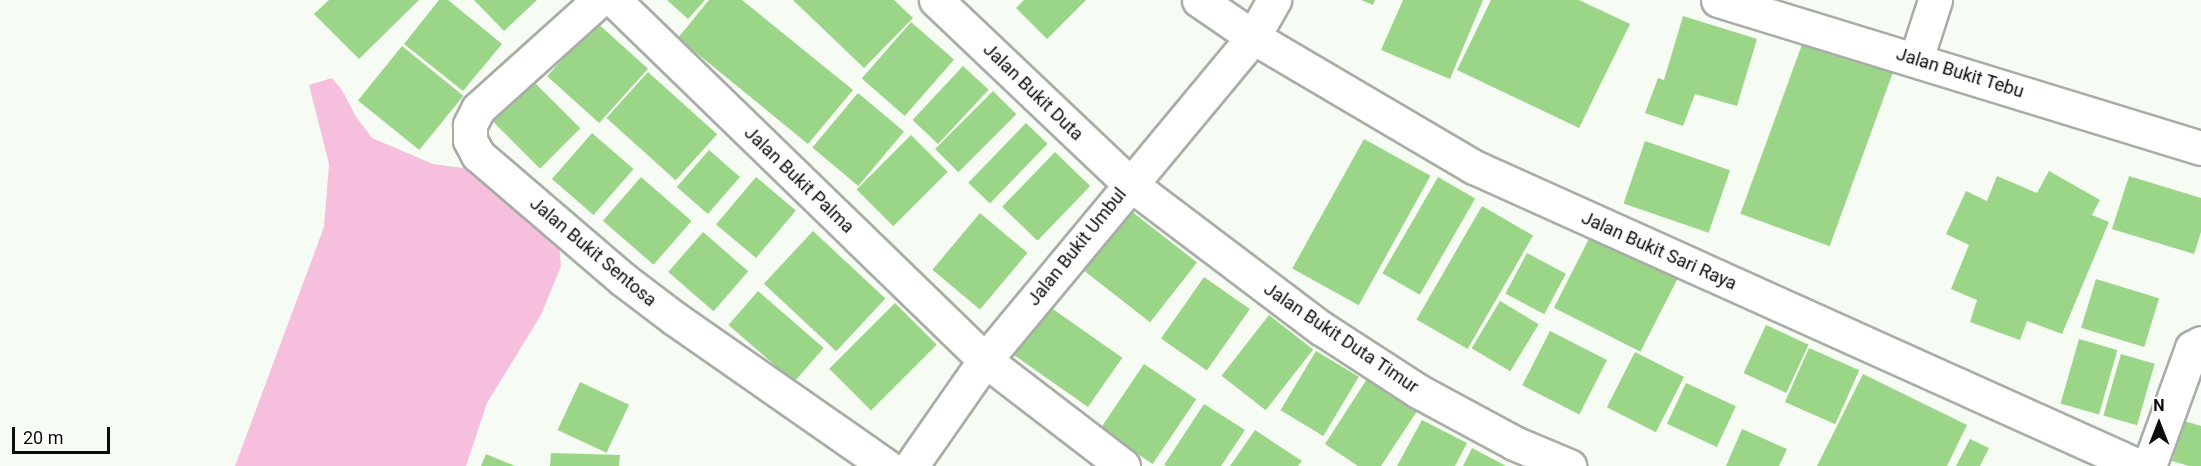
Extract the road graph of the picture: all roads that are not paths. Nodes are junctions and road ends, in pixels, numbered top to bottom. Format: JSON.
{"nodes":[{"id":1,"x":599,"y":0,"type":"edge"},
{"id":2,"x":614,"y":0,"type":"edge"},
{"id":3,"x":936,"y":0,"type":"edge"},
{"id":4,"x":1199,"y":0,"type":"edge"},
{"id":5,"x":1274,"y":0,"type":"edge"},
{"id":6,"x":1718,"y":0,"type":"edge"},
{"id":7,"x":1935,"y":0,"type":"edge"},
{"id":8,"x":1253,"y":37,"type":"junction"},
{"id":9,"x":1916,"y":59,"type":"junction"},
{"id":10,"x":2201,"y":148,"type":"edge"},
{"id":11,"x":1129,"y":183,"type":"junction"},
{"id":12,"x":2201,"y":343,"type":"edge"},
{"id":13,"x":985,"y":360,"type":"junction"},
{"id":14,"x":2135,"y":465,"type":"edge"},
{"id":15,"x":886,"y":466,"type":"edge"},
{"id":16,"x":911,"y":466,"type":"edge"},
{"id":17,"x":1123,"y":466,"type":"edge"},
{"id":18,"x":1569,"y":466,"type":"edge"}],
"edges":[{"from":1,"to":15,"type":"street","name":"Jalan Bukit Sentosa"},
{"from":2,"to":13,"type":"street","name":"Jalan Bukit Palma"},
{"from":3,"to":11,"type":"street","name":"Jalan Bukit Duta"},
{"from":4,"to":8,"type":"street","name":"Jalan Bukit Sari Raya"},
{"from":5,"to":8,"type":"street","name":"Jalan Bukit Umbul"},
{"from":6,"to":9,"type":"street","name":"Jalan Bukit Tebu"},
{"from":7,"to":9,"type":"street"},
{"from":8,"to":11,"type":"street","name":"Jalan Bukit Umbul"},
{"from":8,"to":14,"type":"street","name":"Jalan Bukit Sari Raya"},
{"from":9,"to":10,"type":"street","name":"Jalan Bukit Tebu"},
{"from":11,"to":13,"type":"street","name":"Jalan Bukit Umbul"},
{"from":11,"to":18,"type":"street","name":"Jalan Bukit Duta Timur"},
{"from":12,"to":14,"type":"street"},
{"from":13,"to":16,"type":"street","name":"Jalan Bukit Umbul"},
{"from":13,"to":17,"type":"street","name":"Jalan Bukit Palma"}]}
